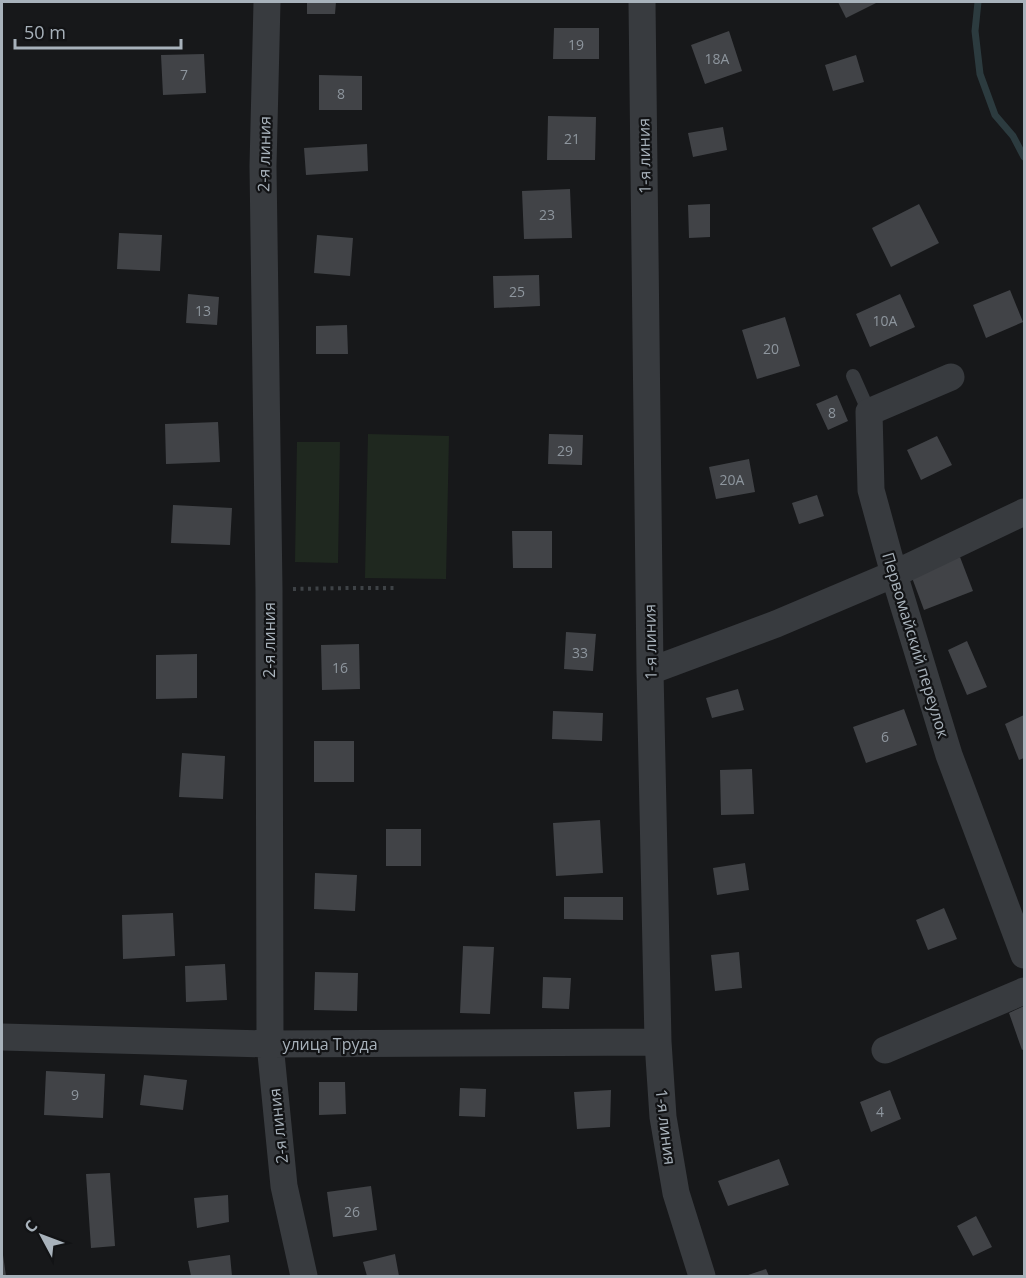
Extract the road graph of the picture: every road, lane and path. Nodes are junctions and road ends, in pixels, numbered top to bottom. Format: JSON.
{"nodes":[{"id":1,"x":267,"y":2,"type":"edge"},
{"id":2,"x":642,"y":2,"type":"edge"},
{"id":3,"x":853,"y":376,"type":"dead end"},
{"id":4,"x":951,"y":377,"type":"dead end"},
{"id":5,"x":869,"y":412,"type":"junction"},
{"id":6,"x":1024,"y":512,"type":"edge"},
{"id":7,"x":894,"y":574,"type":"junction"},
{"id":8,"x":397,"y":588,"type":"dead end"},
{"id":9,"x":268,"y":590,"type":"junction"},
{"id":10,"x":650,"y":671,"type":"junction"},
{"id":11,"x":1024,"y":955,"type":"edge"},
{"id":12,"x":1024,"y":991,"type":"edge"},
{"id":13,"x":2,"y":1037,"type":"edge"},
{"id":14,"x":658,"y":1042,"type":"junction"},
{"id":15,"x":270,"y":1044,"type":"junction"},
{"id":16,"x":885,"y":1050,"type":"dead end"},
{"id":17,"x":304,"y":1276,"type":"edge"},
{"id":18,"x":702,"y":1276,"type":"edge"}],
"edges":[{"from":1,"to":9,"type":"street","name":"2-я линия"},
{"from":2,"to":10,"type":"street","name":"1-я линия"},
{"from":3,"to":5,"type":"lane"},
{"from":4,"to":5,"type":"street"},
{"from":5,"to":7,"type":"street","name":"Первомайский переулок"},
{"from":6,"to":7,"type":"street"},
{"from":7,"to":10,"type":"street"},
{"from":7,"to":11,"type":"street","name":"Первомайский переулок"},
{"from":8,"to":9,"type":"path"},
{"from":9,"to":15,"type":"street","name":"2-я линия"},
{"from":10,"to":14,"type":"street","name":"1-я линия"},
{"from":12,"to":16,"type":"street"},
{"from":13,"to":15,"type":"street","name":"улица Труда"},
{"from":14,"to":15,"type":"street","name":"улица Труда"},
{"from":14,"to":18,"type":"street","name":"1-я линия"},
{"from":15,"to":17,"type":"street","name":"2-я линия"}]}
